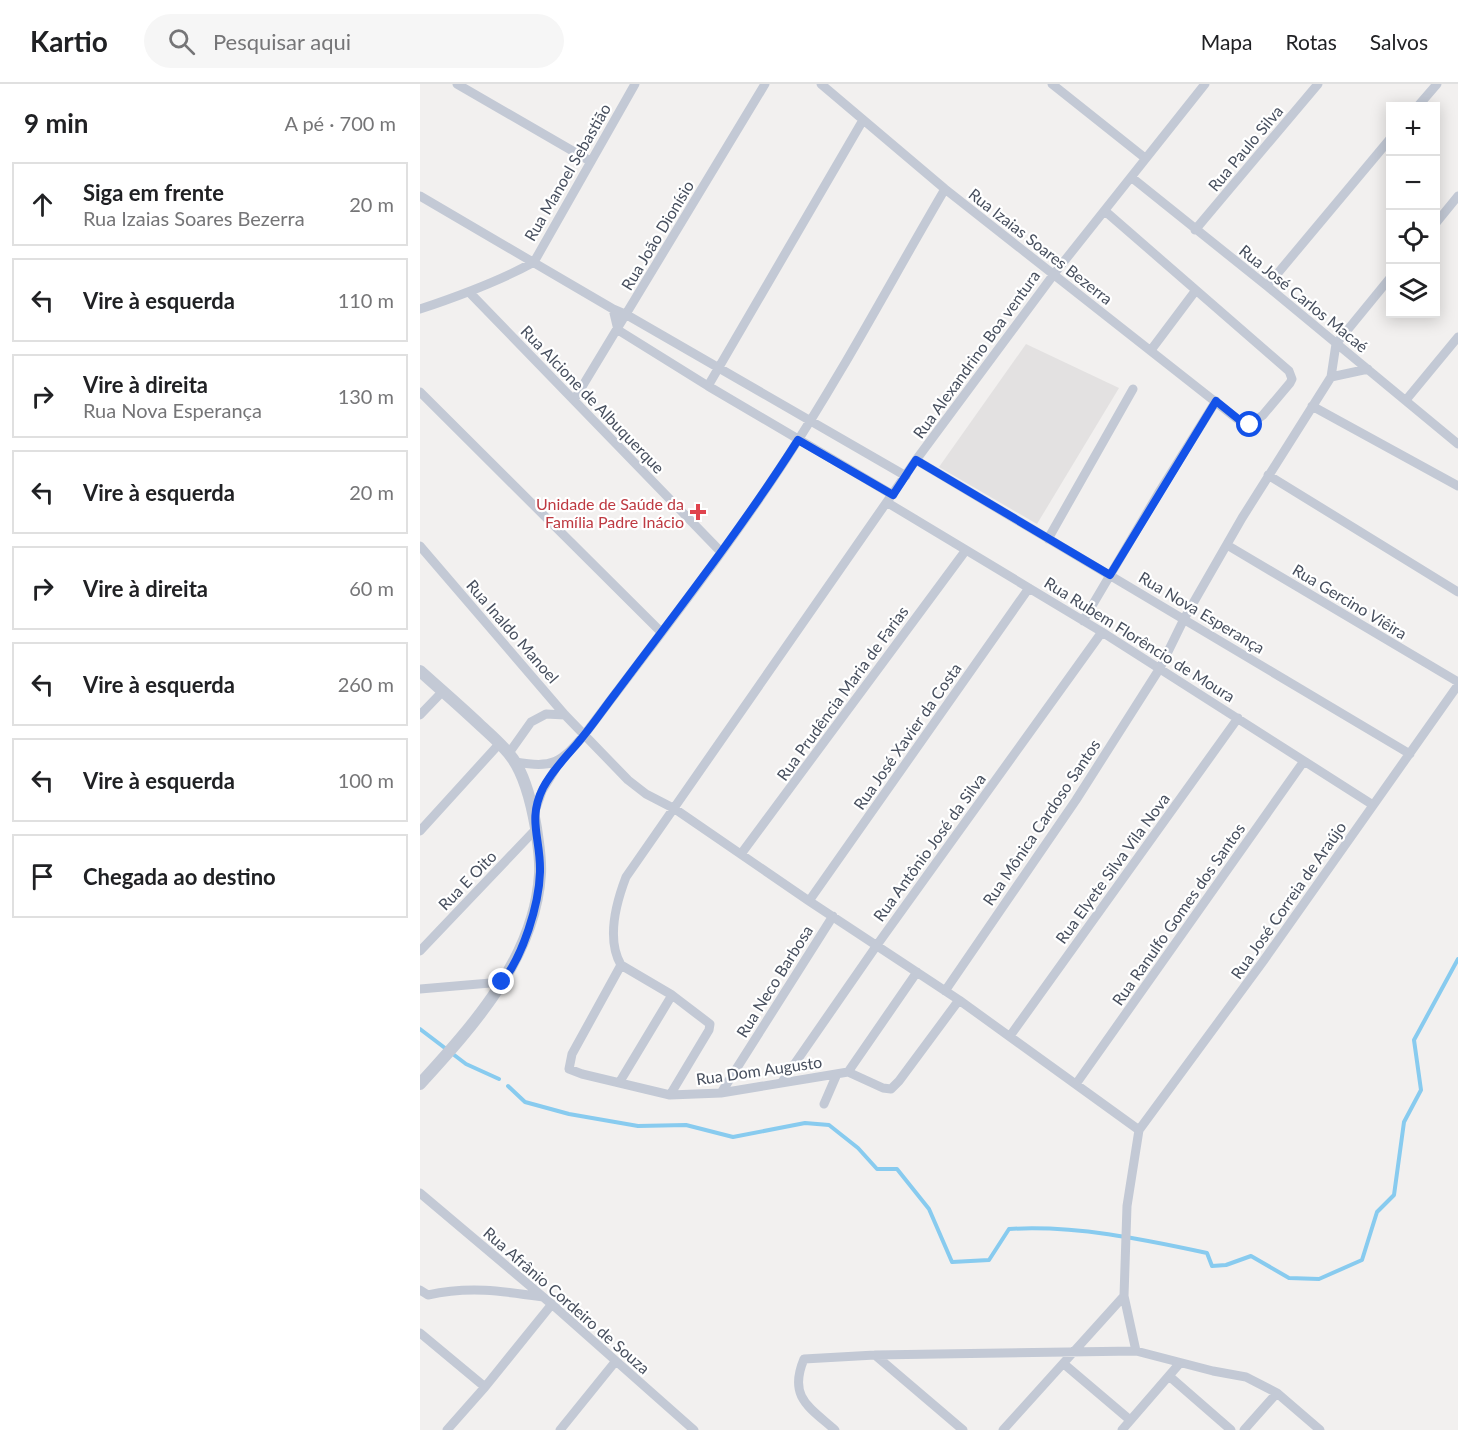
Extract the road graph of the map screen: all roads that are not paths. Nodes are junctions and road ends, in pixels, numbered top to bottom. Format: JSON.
{"nodes":[{"id":1,"x":457,"y":84,"type":"edge"},
{"id":2,"x":635,"y":84,"type":"edge"},
{"id":3,"x":765,"y":84,"type":"edge"},
{"id":4,"x":820,"y":84,"type":"edge"},
{"id":5,"x":1052,"y":84,"type":"edge"},
{"id":6,"x":1205,"y":84,"type":"edge"},
{"id":7,"x":1318,"y":84,"type":"edge"},
{"id":8,"x":1437,"y":84,"type":"edge"},
{"id":9,"x":1421,"y":102,"type":"edge"},
{"id":10,"x":863,"y":120,"type":"junction"},
{"id":11,"x":1386,"y":145,"type":"edge"},
{"id":12,"x":1145,"y":158,"type":"junction"},
{"id":13,"x":590,"y":161,"type":"junction"},
{"id":14,"x":1131,"y":177,"type":"junction"},
{"id":15,"x":945,"y":189,"type":"junction"},
{"id":16,"x":420,"y":196,"type":"edge"},
{"id":17,"x":1458,"y":196,"type":"edge"},
{"id":18,"x":1105,"y":211,"type":"junction"},
{"id":19,"x":1440,"y":218,"type":"edge"},
{"id":20,"x":1195,"y":230,"type":"junction"},
{"id":21,"x":534,"y":262,"type":"junction"},
{"id":22,"x":1054,"y":274,"type":"junction"},
{"id":23,"x":1386,"y":283,"type":"edge"},
{"id":24,"x":1267,"y":286,"type":"junction"},
{"id":25,"x":1196,"y":290,"type":"junction"},
{"id":26,"x":469,"y":292,"type":"junction"},
{"id":27,"x":420,"y":309,"type":"edge"},
{"id":28,"x":613,"y":309,"type":"junction"},
{"id":29,"x":627,"y":315,"type":"junction"},
{"id":30,"x":618,"y":330,"type":"junction"},
{"id":31,"x":1458,"y":338,"type":"edge"},
{"id":32,"x":1336,"y":344,"type":"junction"},
{"id":33,"x":1151,"y":350,"type":"junction"},
{"id":34,"x":719,"y":368,"type":"junction"},
{"id":35,"x":1368,"y":369,"type":"junction"},
{"id":36,"x":1331,"y":377,"type":"junction"},
{"id":37,"x":708,"y":387,"type":"junction"},
{"id":38,"x":1133,"y":389,"type":"dead end"},
{"id":39,"x":420,"y":392,"type":"edge"},
{"id":40,"x":574,"y":400,"type":"junction"},
{"id":41,"x":1406,"y":400,"type":"junction"},
{"id":42,"x":1216,"y":401,"type":"junction"},
{"id":43,"x":1312,"y":406,"type":"junction"},
{"id":44,"x":811,"y":421,"type":"junction"},
{"id":45,"x":798,"y":440,"type":"junction"},
{"id":46,"x":1458,"y":444,"type":"edge"},
{"id":47,"x":916,"y":460,"type":"junction"},
{"id":48,"x":906,"y":476,"type":"junction"},
{"id":49,"x":1268,"y":476,"type":"junction"},
{"id":50,"x":1458,"y":486,"type":"edge"},
{"id":51,"x":891,"y":499,"type":"junction"},
{"id":52,"x":1048,"y":539,"type":"junction"},
{"id":53,"x":1227,"y":545,"type":"junction"},
{"id":54,"x":420,"y":546,"type":"edge"},
{"id":55,"x":966,"y":550,"type":"junction"},
{"id":56,"x":720,"y":552,"type":"junction"},
{"id":57,"x":1110,"y":575,"type":"junction"},
{"id":58,"x":1029,"y":588,"type":"junction"},
{"id":59,"x":1458,"y":592,"type":"edge"},
{"id":60,"x":1184,"y":619,"type":"junction"},
{"id":61,"x":1083,"y":621,"type":"junction"},
{"id":62,"x":661,"y":632,"type":"junction"},
{"id":63,"x":1102,"y":632,"type":"junction"},
{"id":64,"x":1160,"y":668,"type":"junction"},
{"id":65,"x":420,"y":671,"type":"edge"},
{"id":66,"x":1458,"y":683,"type":"edge"},
{"id":67,"x":443,"y":691,"type":"junction"},
{"id":68,"x":420,"y":715,"type":"edge"},
{"id":69,"x":565,"y":715,"type":"junction"},
{"id":70,"x":1238,"y":718,"type":"junction"},
{"id":71,"x":585,"y":734,"type":"junction"},
{"id":72,"x":500,"y":743,"type":"junction"},
{"id":73,"x":1410,"y":754,"type":"junction"},
{"id":74,"x":512,"y":758,"type":"junction"},
{"id":75,"x":561,"y":760,"type":"junction"},
{"id":76,"x":1304,"y":761,"type":"junction"},
{"id":77,"x":1374,"y":805,"type":"junction"},
{"id":78,"x":675,"y":809,"type":"junction"},
{"id":79,"x":534,"y":815,"type":"junction"},
{"id":80,"x":536,"y":829,"type":"junction"},
{"id":81,"x":420,"y":831,"type":"edge"},
{"id":82,"x":741,"y":854,"type":"junction"},
{"id":83,"x":809,"y":901,"type":"junction"},
{"id":84,"x":833,"y":916,"type":"junction"},
{"id":85,"x":878,"y":945,"type":"junction"},
{"id":86,"x":420,"y":951,"type":"edge"},
{"id":87,"x":621,"y":965,"type":"junction"},
{"id":88,"x":917,"y":972,"type":"junction"},
{"id":89,"x":502,"y":982,"type":"junction"},
{"id":90,"x":420,"y":989,"type":"edge"},
{"id":91,"x":945,"y":991,"type":"junction"},
{"id":92,"x":672,"y":995,"type":"junction"},
{"id":93,"x":959,"y":1000,"type":"junction"},
{"id":94,"x":1010,"y":1036,"type":"junction"},
{"id":95,"x":848,"y":1072,"type":"junction"},
{"id":96,"x":837,"y":1074,"type":"junction"},
{"id":97,"x":424,"y":1080,"type":"edge"},
{"id":98,"x":782,"y":1082,"type":"junction"},
{"id":99,"x":620,"y":1083,"type":"junction"},
{"id":100,"x":1076,"y":1084,"type":"junction"},
{"id":101,"x":722,"y":1093,"type":"junction"},
{"id":102,"x":670,"y":1095,"type":"junction"},
{"id":103,"x":824,"y":1104,"type":"dead end"},
{"id":104,"x":1139,"y":1130,"type":"junction"},
{"id":105,"x":420,"y":1193,"type":"edge"},
{"id":106,"x":420,"y":1290,"type":"edge"},
{"id":107,"x":1124,"y":1296,"type":"junction"},
{"id":108,"x":543,"y":1297,"type":"junction"},
{"id":109,"x":552,"y":1304,"type":"junction"},
{"id":110,"x":420,"y":1334,"type":"edge"},
{"id":111,"x":1136,"y":1351,"type":"junction"},
{"id":112,"x":1074,"y":1352,"type":"junction"},
{"id":113,"x":875,"y":1355,"type":"junction"},
{"id":114,"x":615,"y":1362,"type":"junction"},
{"id":115,"x":1180,"y":1363,"type":"junction"},
{"id":116,"x":1064,"y":1364,"type":"junction"},
{"id":117,"x":1169,"y":1376,"type":"junction"},
{"id":118,"x":484,"y":1388,"type":"junction"},
{"id":119,"x":1277,"y":1393,"type":"junction"},
{"id":120,"x":1130,"y":1420,"type":"junction"},
{"id":121,"x":684,"y":1421,"type":"junction"},
{"id":122,"x":447,"y":1430,"type":"edge"},
{"id":123,"x":560,"y":1430,"type":"edge"},
{"id":124,"x":676,"y":1430,"type":"edge"},
{"id":125,"x":694,"y":1430,"type":"edge"},
{"id":126,"x":835,"y":1430,"type":"edge"},
{"id":127,"x":963,"y":1430,"type":"edge"},
{"id":128,"x":1004,"y":1430,"type":"edge"},
{"id":129,"x":1122,"y":1430,"type":"edge"},
{"id":130,"x":1231,"y":1430,"type":"edge"},
{"id":131,"x":1244,"y":1430,"type":"edge"},
{"id":132,"x":1320,"y":1430,"type":"edge"}],
"edges":[{"from":1,"to":13,"type":"street"},
{"from":2,"to":13,"type":"street","name":"Rua Manoel Sebastião"},
{"from":3,"to":29,"type":"street","name":"Rua João Dionísio"},
{"from":4,"to":10,"type":"street","name":"Rua Izaias Soares Bezerra"},
{"from":5,"to":12,"type":"street"},
{"from":6,"to":12,"type":"street","name":"Rua Alexandrino Boa ventura"},
{"from":7,"to":20,"type":"street","name":"Rua Paulo Silva"},
{"from":8,"to":9,"type":"street"},
{"from":10,"to":15,"type":"street","name":"Rua Izaias Soares Bezerra"},
{"from":10,"to":34,"type":"street"},
{"from":11,"to":24,"type":"street"},
{"from":12,"to":14,"type":"street","name":"Rua Alexandrino Boa ventura"},
{"from":13,"to":21,"type":"street","name":"Rua Manoel Sebastião"},
{"from":14,"to":18,"type":"street","name":"Rua Alexandrino Boa ventura"},
{"from":14,"to":20,"type":"street","name":"Rua José Carlos Macaé"},
{"from":15,"to":22,"type":"street","name":"Rua Izaias Soares Bezerra"},
{"from":15,"to":44,"type":"street"},
{"from":16,"to":21,"type":"street"},
{"from":17,"to":19,"type":"street"},
{"from":18,"to":22,"type":"street","name":"Rua Alexandrino Boa ventura"},
{"from":18,"to":25,"type":"street"},
{"from":20,"to":24,"type":"street","name":"Rua José Carlos Macaé"},
{"from":21,"to":26,"type":"street","name":"Rua Manoel Sebastião"},
{"from":21,"to":28,"type":"street"},
{"from":22,"to":33,"type":"street","name":"Rua Izaias Soares Bezerra"},
{"from":22,"to":47,"type":"street","name":"Rua Alexandrino Boa ventura"},
{"from":23,"to":32,"type":"street"},
{"from":24,"to":32,"type":"street","name":"Rua José Carlos Macaé"},
{"from":25,"to":33,"type":"street"},
{"from":25,"to":42,"type":"street","name":"Rua Izaias Soares Bezerra"},
{"from":26,"to":27,"type":"street","name":"Rua Manoel Sebastião"},
{"from":26,"to":40,"type":"street","name":"Rua Alcione de Albuquerque"},
{"from":28,"to":29,"type":"street"},
{"from":28,"to":30,"type":"street"},
{"from":29,"to":30,"type":"street","name":"Rua João Dionísio"},
{"from":29,"to":34,"type":"street"},
{"from":30,"to":37,"type":"street","name":"Rua Rubem Florêncio de Moura"},
{"from":30,"to":40,"type":"street","name":"Rua João Dionísio"},
{"from":31,"to":41,"type":"street"},
{"from":32,"to":35,"type":"street","name":"Rua José Carlos Macaé"},
{"from":32,"to":36,"type":"street"},
{"from":33,"to":42,"type":"street","name":"Rua Izaias Soares Bezerra"},
{"from":34,"to":37,"type":"street"},
{"from":34,"to":44,"type":"street"},
{"from":35,"to":36,"type":"street"},
{"from":35,"to":41,"type":"street","name":"Rua José Carlos Macaé"},
{"from":36,"to":43,"type":"street","name":"Rua Mônica Cardoso Santos"},
{"from":37,"to":45,"type":"street","name":"Rua Rubem Florêncio de Moura"},
{"from":38,"to":52,"type":"street"},
{"from":39,"to":62,"type":"street"},
{"from":40,"to":56,"type":"street","name":"Rua Alcione de Albuquerque"},
{"from":41,"to":46,"type":"street","name":"Rua José Carlos Macaé"},
{"from":42,"to":57,"type":"street"},
{"from":43,"to":49,"type":"street","name":"Rua Mônica Cardoso Santos"},
{"from":43,"to":50,"type":"street"},
{"from":44,"to":45,"type":"street"},
{"from":44,"to":48,"type":"street"},
{"from":45,"to":51,"type":"street","name":"Rua Rubem Florêncio de Moura"},
{"from":45,"to":56,"type":"street"},
{"from":47,"to":48,"type":"street","name":"Rua Alexandrino Boa ventura"},
{"from":47,"to":52,"type":"street","name":"Rua Nova Esperança"},
{"from":48,"to":51,"type":"street","name":"Rua Alexandrino Boa ventura"},
{"from":49,"to":53,"type":"street","name":"Rua Mônica Cardoso Santos"},
{"from":49,"to":59,"type":"street"},
{"from":51,"to":55,"type":"street","name":"Rua Rubem Florêncio de Moura"},
{"from":51,"to":78,"type":"street","name":"Rua Alexandrino Boa ventura"},
{"from":52,"to":57,"type":"street","name":"Rua Nova Esperança"},
{"from":53,"to":60,"type":"street","name":"Rua Mônica Cardoso Santos"},
{"from":53,"to":66,"type":"street","name":"Rua Gercino Viêira"},
{"from":54,"to":69,"type":"street","name":"Rua Inaldo Manoel"},
{"from":55,"to":58,"type":"street","name":"Rua Rubem Florêncio de Moura"},
{"from":55,"to":82,"type":"street","name":"Rua Prudência Maria de Farias"},
{"from":56,"to":62,"type":"street"},
{"from":57,"to":60,"type":"street","name":"Rua Nova Esperança"},
{"from":57,"to":61,"type":"street"},
{"from":58,"to":61,"type":"street","name":"Rua Rubem Florêncio de Moura"},
{"from":58,"to":83,"type":"street","name":"Rua José Xavier da Costa"},
{"from":60,"to":64,"type":"street","name":"Rua Mônica Cardoso Santos"},
{"from":60,"to":73,"type":"street","name":"Rua Nova Esperança"},
{"from":61,"to":63,"type":"street","name":"Rua Rubem Florêncio de Moura"},
{"from":62,"to":71,"type":"street"},
{"from":63,"to":64,"type":"street","name":"Rua Rubem Florêncio de Moura"},
{"from":63,"to":85,"type":"street","name":"Rua Antônio José da Silva"},
{"from":64,"to":70,"type":"street","name":"Rua Rubem Florêncio de Moura"},
{"from":64,"to":91,"type":"street","name":"Rua Mônica Cardoso Santos"},
{"from":65,"to":67,"type":"street"},
{"from":66,"to":73,"type":"street","name":"Rua José Correia de Araújo"},
{"from":67,"to":68,"type":"street"},
{"from":67,"to":72,"type":"street"},
{"from":69,"to":71,"type":"street","name":"Rua Inaldo Manoel"},
{"from":69,"to":74,"type":"street"},
{"from":70,"to":76,"type":"street","name":"Rua Rubem Florêncio de Moura"},
{"from":70,"to":94,"type":"street","name":"Rua Elyete Silva Vila Nova"},
{"from":71,"to":75,"type":"street"},
{"from":71,"to":78,"type":"street","name":"Rua Inaldo Manoel"},
{"from":72,"to":74,"type":"street"},
{"from":72,"to":81,"type":"street"},
{"from":73,"to":77,"type":"street","name":"Rua José Correia de Araújo"},
{"from":74,"to":75,"type":"street"},
{"from":74,"to":79,"type":"street"},
{"from":75,"to":79,"type":"street"},
{"from":76,"to":77,"type":"street","name":"Rua Rubem Florêncio de Moura"},
{"from":76,"to":100,"type":"street","name":"Rua Ranulfo Gomes dos Santos"},
{"from":77,"to":104,"type":"street","name":"Rua José Correia de Araújo"},
{"from":78,"to":82,"type":"street","name":"Rua Inaldo Manoel"},
{"from":78,"to":87,"type":"street","name":"Rua Alexandrino Boa ventura"},
{"from":79,"to":80,"type":"street"},
{"from":80,"to":86,"type":"street","name":"Rua E Oito"},
{"from":80,"to":89,"type":"street"},
{"from":82,"to":83,"type":"street","name":"Rua Inaldo Manoel"},
{"from":83,"to":84,"type":"street","name":"Rua Inaldo Manoel"},
{"from":84,"to":85,"type":"street","name":"Rua Inaldo Manoel"},
{"from":84,"to":101,"type":"street","name":"Rua Neco Barbosa"},
{"from":85,"to":88,"type":"street","name":"Rua Inaldo Manoel"},
{"from":85,"to":98,"type":"street","name":"Rua Antônio José da Silva"},
{"from":87,"to":92,"type":"street"},
{"from":87,"to":99,"type":"street","name":"Rua Dom Augusto"},
{"from":88,"to":91,"type":"street","name":"Rua Inaldo Manoel"},
{"from":88,"to":95,"type":"street"},
{"from":89,"to":90,"type":"street"},
{"from":89,"to":97,"type":"street"},
{"from":91,"to":93,"type":"street","name":"Rua Inaldo Manoel"},
{"from":92,"to":99,"type":"street"},
{"from":92,"to":102,"type":"street"},
{"from":93,"to":94,"type":"street","name":"Rua Inaldo Manoel"},
{"from":93,"to":95,"type":"street","name":"Rua Dom Augusto"},
{"from":94,"to":100,"type":"street","name":"Rua Inaldo Manoel"},
{"from":95,"to":96,"type":"street","name":"Rua Dom Augusto"},
{"from":96,"to":98,"type":"street","name":"Rua Dom Augusto"},
{"from":96,"to":103,"type":"street"},
{"from":98,"to":101,"type":"street","name":"Rua Dom Augusto"},
{"from":99,"to":102,"type":"street","name":"Rua Dom Augusto"},
{"from":100,"to":104,"type":"street","name":"Rua Inaldo Manoel"},
{"from":101,"to":102,"type":"street","name":"Rua Dom Augusto"},
{"from":104,"to":107,"type":"street"},
{"from":105,"to":108,"type":"street","name":"Rua Afrânio Cordeiro de Souza"},
{"from":106,"to":108,"type":"street"},
{"from":107,"to":111,"type":"street"},
{"from":107,"to":112,"type":"street"},
{"from":108,"to":109,"type":"street","name":"Rua Afrânio Cordeiro de Souza"},
{"from":109,"to":114,"type":"street","name":"Rua Afrânio Cordeiro de Souza"},
{"from":109,"to":118,"type":"street"},
{"from":110,"to":118,"type":"street"},
{"from":111,"to":112,"type":"street"},
{"from":111,"to":115,"type":"street"},
{"from":112,"to":113,"type":"street"},
{"from":112,"to":116,"type":"street"},
{"from":113,"to":126,"type":"street"},
{"from":113,"to":127,"type":"street"},
{"from":114,"to":121,"type":"street","name":"Rua Afrânio Cordeiro de Souza"},
{"from":114,"to":123,"type":"street"},
{"from":115,"to":117,"type":"street"},
{"from":115,"to":119,"type":"street"},
{"from":116,"to":120,"type":"street"},
{"from":116,"to":128,"type":"street"},
{"from":117,"to":120,"type":"street"},
{"from":117,"to":130,"type":"street"},
{"from":118,"to":122,"type":"street"},
{"from":119,"to":131,"type":"street"},
{"from":119,"to":132,"type":"street"},
{"from":120,"to":129,"type":"street"},
{"from":121,"to":124,"type":"street"},
{"from":121,"to":125,"type":"street","name":"Rua Afrânio Cordeiro de Souza"}]}
